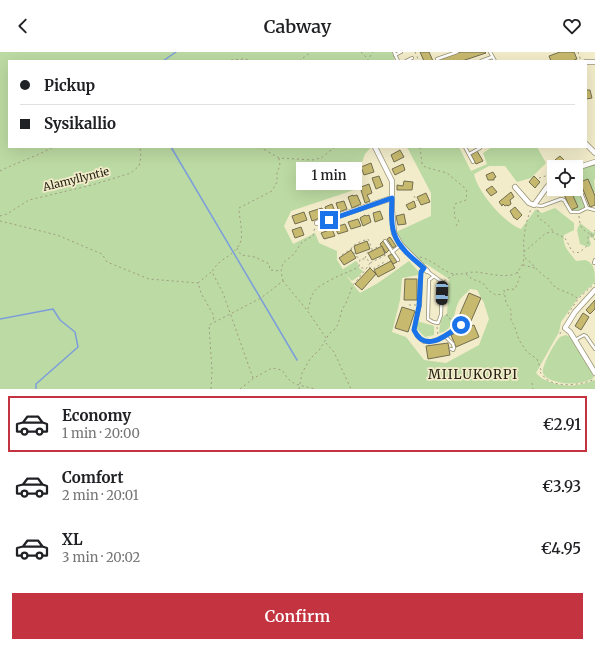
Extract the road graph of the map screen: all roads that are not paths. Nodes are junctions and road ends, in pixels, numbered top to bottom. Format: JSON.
{"nodes":[{"id":1,"x":401,"y":52,"type":"edge"},
{"id":2,"x":457,"y":52,"type":"edge"},
{"id":3,"x":490,"y":52,"type":"edge"},
{"id":4,"x":395,"y":53,"type":"edge"},
{"id":5,"x":492,"y":57,"type":"junction"},
{"id":6,"x":412,"y":58,"type":"dead end"},
{"id":7,"x":408,"y":60,"type":"edge"},
{"id":8,"x":438,"y":60,"type":"edge"},
{"id":9,"x":484,"y":60,"type":"edge"},
{"id":10,"x":494,"y":60,"type":"edge"},
{"id":11,"x":587,"y":145,"type":"edge"},
{"id":12,"x":376,"y":148,"type":"edge"},
{"id":13,"x":466,"y":148,"type":"edge"},
{"id":14,"x":480,"y":148,"type":"edge"},
{"id":15,"x":595,"y":153,"type":"edge"},
{"id":16,"x":469,"y":154,"type":"junction"},
{"id":17,"x":473,"y":162,"type":"dead end"},
{"id":18,"x":595,"y":162,"type":"edge"},
{"id":19,"x":583,"y":166,"type":"edge"},
{"id":20,"x":515,"y":187,"type":"dead end"},
{"id":21,"x":547,"y":187,"type":"edge"},
{"id":22,"x":583,"y":196,"type":"edge"},
{"id":23,"x":392,"y":198,"type":"junction"},
{"id":24,"x":535,"y":205,"type":"junction"},
{"id":25,"x":588,"y":208,"type":"junction"},
{"id":26,"x":595,"y":210,"type":"edge"},
{"id":27,"x":317,"y":223,"type":"road end"},
{"id":28,"x":385,"y":241,"type":"dead end"},
{"id":29,"x":401,"y":245,"type":"junction"},
{"id":30,"x":392,"y":252,"type":"junction"},
{"id":31,"x":398,"y":260,"type":"dead end"},
{"id":32,"x":426,"y":270,"type":"junction"},
{"id":33,"x":434,"y":276,"type":"junction"},
{"id":34,"x":595,"y":290,"type":"edge"},
{"id":35,"x":466,"y":320,"type":"dead end"},
{"id":36,"x":445,"y":336,"type":"junction"},
{"id":37,"x":575,"y":340,"type":"junction"},
{"id":38,"x":451,"y":349,"type":"dead end"},
{"id":39,"x":595,"y":349,"type":"edge"},
{"id":40,"x":595,"y":373,"type":"edge"}],
"edges":[{"from":1,"to":4,"type":"lane"},
{"from":2,"to":8,"type":"lane"},
{"from":3,"to":5,"type":"lane"},
{"from":5,"to":9,"type":"lane"},
{"from":5,"to":10,"type":"lane"},
{"from":6,"to":7,"type":"lane"},
{"from":11,"to":15,"type":"street"},
{"from":12,"to":23,"type":"street"},
{"from":13,"to":16,"type":"lane"},
{"from":14,"to":16,"type":"lane"},
{"from":16,"to":17,"type":"lane"},
{"from":18,"to":19,"type":"street"},
{"from":20,"to":24,"type":"street"},
{"from":21,"to":24,"type":"street"},
{"from":22,"to":25,"type":"lane"},
{"from":23,"to":27,"type":"street"},
{"from":23,"to":29,"type":"street"},
{"from":24,"to":25,"type":"lane"},
{"from":25,"to":26,"type":"lane"},
{"from":28,"to":30,"type":"lane"},
{"from":29,"to":30,"type":"lane"},
{"from":29,"to":32,"type":"street"},
{"from":30,"to":31,"type":"lane"},
{"from":32,"to":33,"type":"lane"},
{"from":32,"to":36,"type":"lane"},
{"from":33,"to":33,"type":"lane"},
{"from":34,"to":37,"type":"street"},
{"from":35,"to":36,"type":"lane"},
{"from":36,"to":38,"type":"lane"},
{"from":37,"to":39,"type":"lane"},
{"from":37,"to":40,"type":"street"}]}
